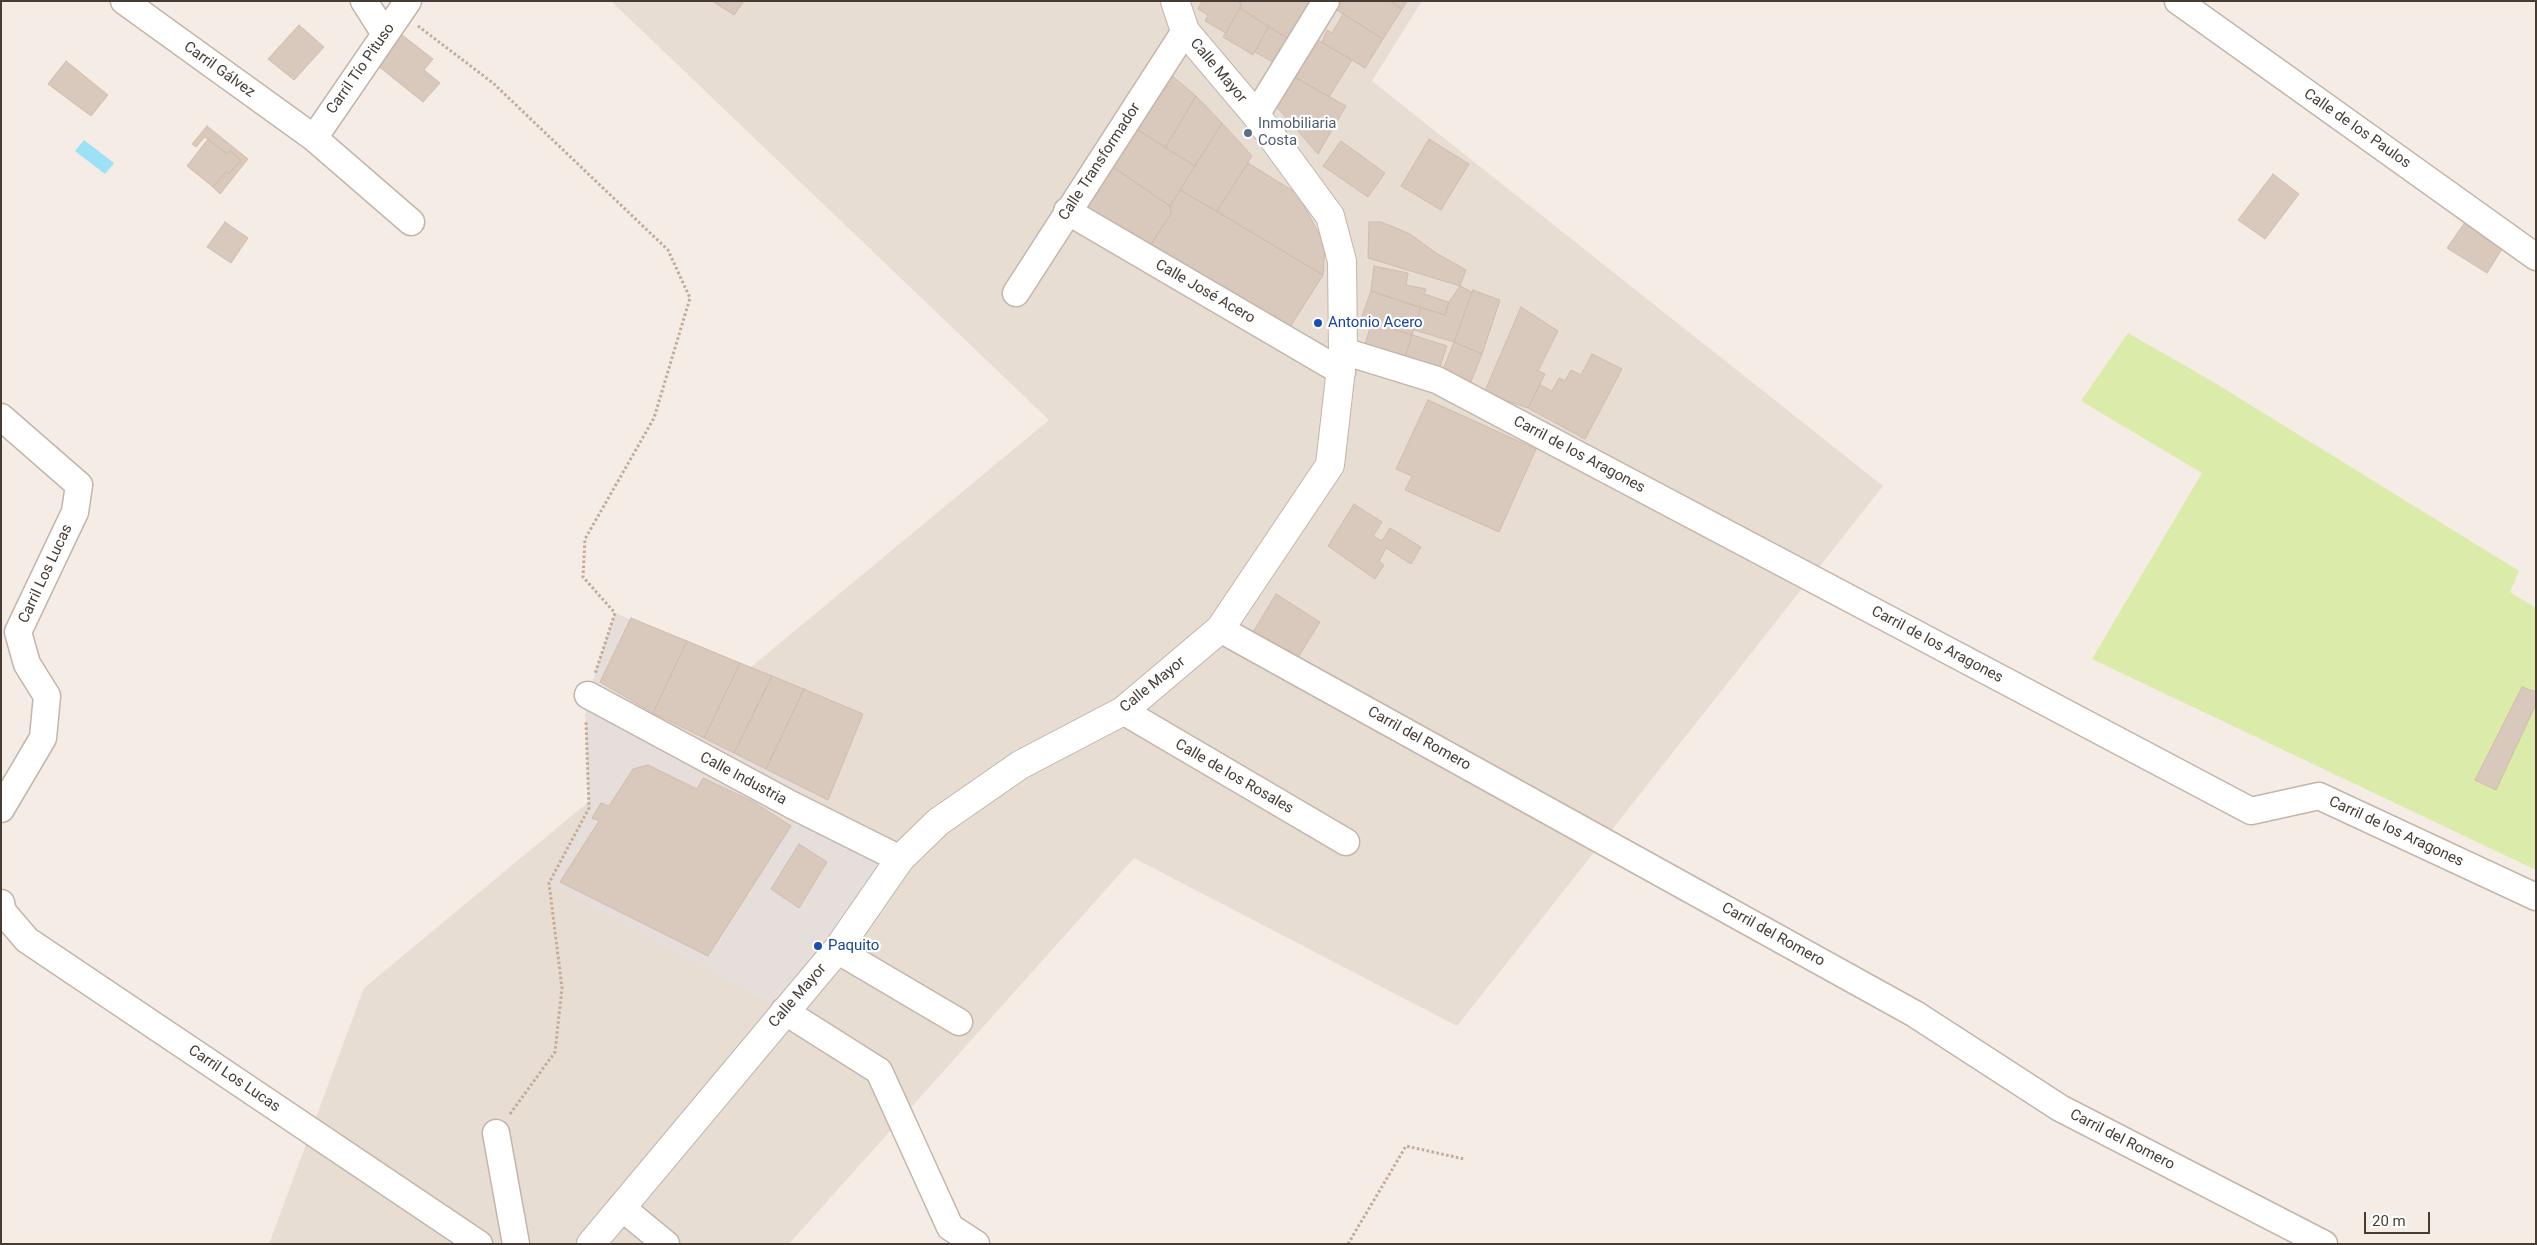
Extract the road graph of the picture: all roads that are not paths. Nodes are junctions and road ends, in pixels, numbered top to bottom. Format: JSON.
{"nodes":[{"id":1,"x":124,"y":1,"type":"edge"},
{"id":2,"x":364,"y":1,"type":"edge"},
{"id":3,"x":1175,"y":1,"type":"edge"},
{"id":4,"x":1326,"y":1,"type":"edge"},
{"id":5,"x":2178,"y":1,"type":"edge"},
{"id":6,"x":404,"y":7,"type":"edge"},
{"id":7,"x":1184,"y":31,"type":"junction"},
{"id":8,"x":385,"y":34,"type":"junction"},
{"id":9,"x":1256,"y":115,"type":"junction"},
{"id":10,"x":314,"y":138,"type":"junction"},
{"id":11,"x":1067,"y":211,"type":"junction"},
{"id":12,"x":411,"y":222,"type":"dead end"},
{"id":13,"x":2536,"y":257,"type":"edge"},
{"id":14,"x":1016,"y":293,"type":"dead end"},
{"id":15,"x":1343,"y":361,"type":"junction"},
{"id":16,"x":1,"y":417,"type":"edge"},
{"id":17,"x":1220,"y":630,"type":"junction"},
{"id":18,"x":588,"y":695,"type":"road end"},
{"id":19,"x":1123,"y":711,"type":"junction"},
{"id":20,"x":1,"y":809,"type":"edge"},
{"id":21,"x":1346,"y":842,"type":"dead end"},
{"id":22,"x":900,"y":859,"type":"junction"},
{"id":23,"x":2536,"y":897,"type":"edge"},
{"id":24,"x":1,"y":903,"type":"edge"},
{"id":25,"x":837,"y":950,"type":"junction"},
{"id":26,"x":784,"y":1011,"type":"junction"},
{"id":27,"x":959,"y":1022,"type":"dead end"},
{"id":28,"x":496,"y":1133,"type":"road end"},
{"id":29,"x":621,"y":1207,"type":"junction"},
{"id":30,"x":479,"y":1244,"type":"edge"},
{"id":31,"x":516,"y":1244,"type":"edge"},
{"id":32,"x":591,"y":1244,"type":"edge"},
{"id":33,"x":666,"y":1244,"type":"edge"},
{"id":34,"x":976,"y":1244,"type":"edge"},
{"id":35,"x":2324,"y":1244,"type":"edge"}],
"edges":[{"from":1,"to":10,"type":"street","name":"Carril Gálvez"},
{"from":2,"to":8,"type":"street"},
{"from":3,"to":7,"type":"street","name":"Calle Mayor"},
{"from":4,"to":9,"type":"street"},
{"from":5,"to":13,"type":"street","name":"Calle de los Paulos"},
{"from":6,"to":8,"type":"street","name":"Carril Tío Pituso"},
{"from":7,"to":9,"type":"street","name":"Calle Mayor"},
{"from":7,"to":11,"type":"street","name":"Calle Transformador"},
{"from":8,"to":10,"type":"street","name":"Carril Tío Pituso"},
{"from":9,"to":15,"type":"street","name":"Calle Mayor"},
{"from":10,"to":12,"type":"street","name":"Carril Gálvez"},
{"from":11,"to":14,"type":"street","name":"Calle Transformador"},
{"from":11,"to":15,"type":"street","name":"Calle José Acero"},
{"from":15,"to":17,"type":"street","name":"Calle Mayor"},
{"from":15,"to":23,"type":"street","name":"Carril de los Aragones"},
{"from":16,"to":20,"type":"street","name":"Carril Los Lucas"},
{"from":17,"to":19,"type":"street","name":"Calle Mayor"},
{"from":17,"to":35,"type":"street","name":"Carril del Romero"},
{"from":18,"to":22,"type":"street","name":"Calle Industria"},
{"from":19,"to":21,"type":"street","name":"Calle de los Rosales"},
{"from":19,"to":22,"type":"street","name":"Calle Mayor"},
{"from":22,"to":25,"type":"street","name":"Calle Mayor"},
{"from":24,"to":30,"type":"street","name":"Carril Los Lucas"},
{"from":25,"to":26,"type":"street","name":"Calle Mayor"},
{"from":25,"to":27,"type":"street"},
{"from":26,"to":29,"type":"street","name":"Calle Mayor"},
{"from":26,"to":34,"type":"street"},
{"from":28,"to":31,"type":"street"},
{"from":29,"to":32,"type":"street","name":"Calle Mayor"},
{"from":29,"to":33,"type":"street"}]}
